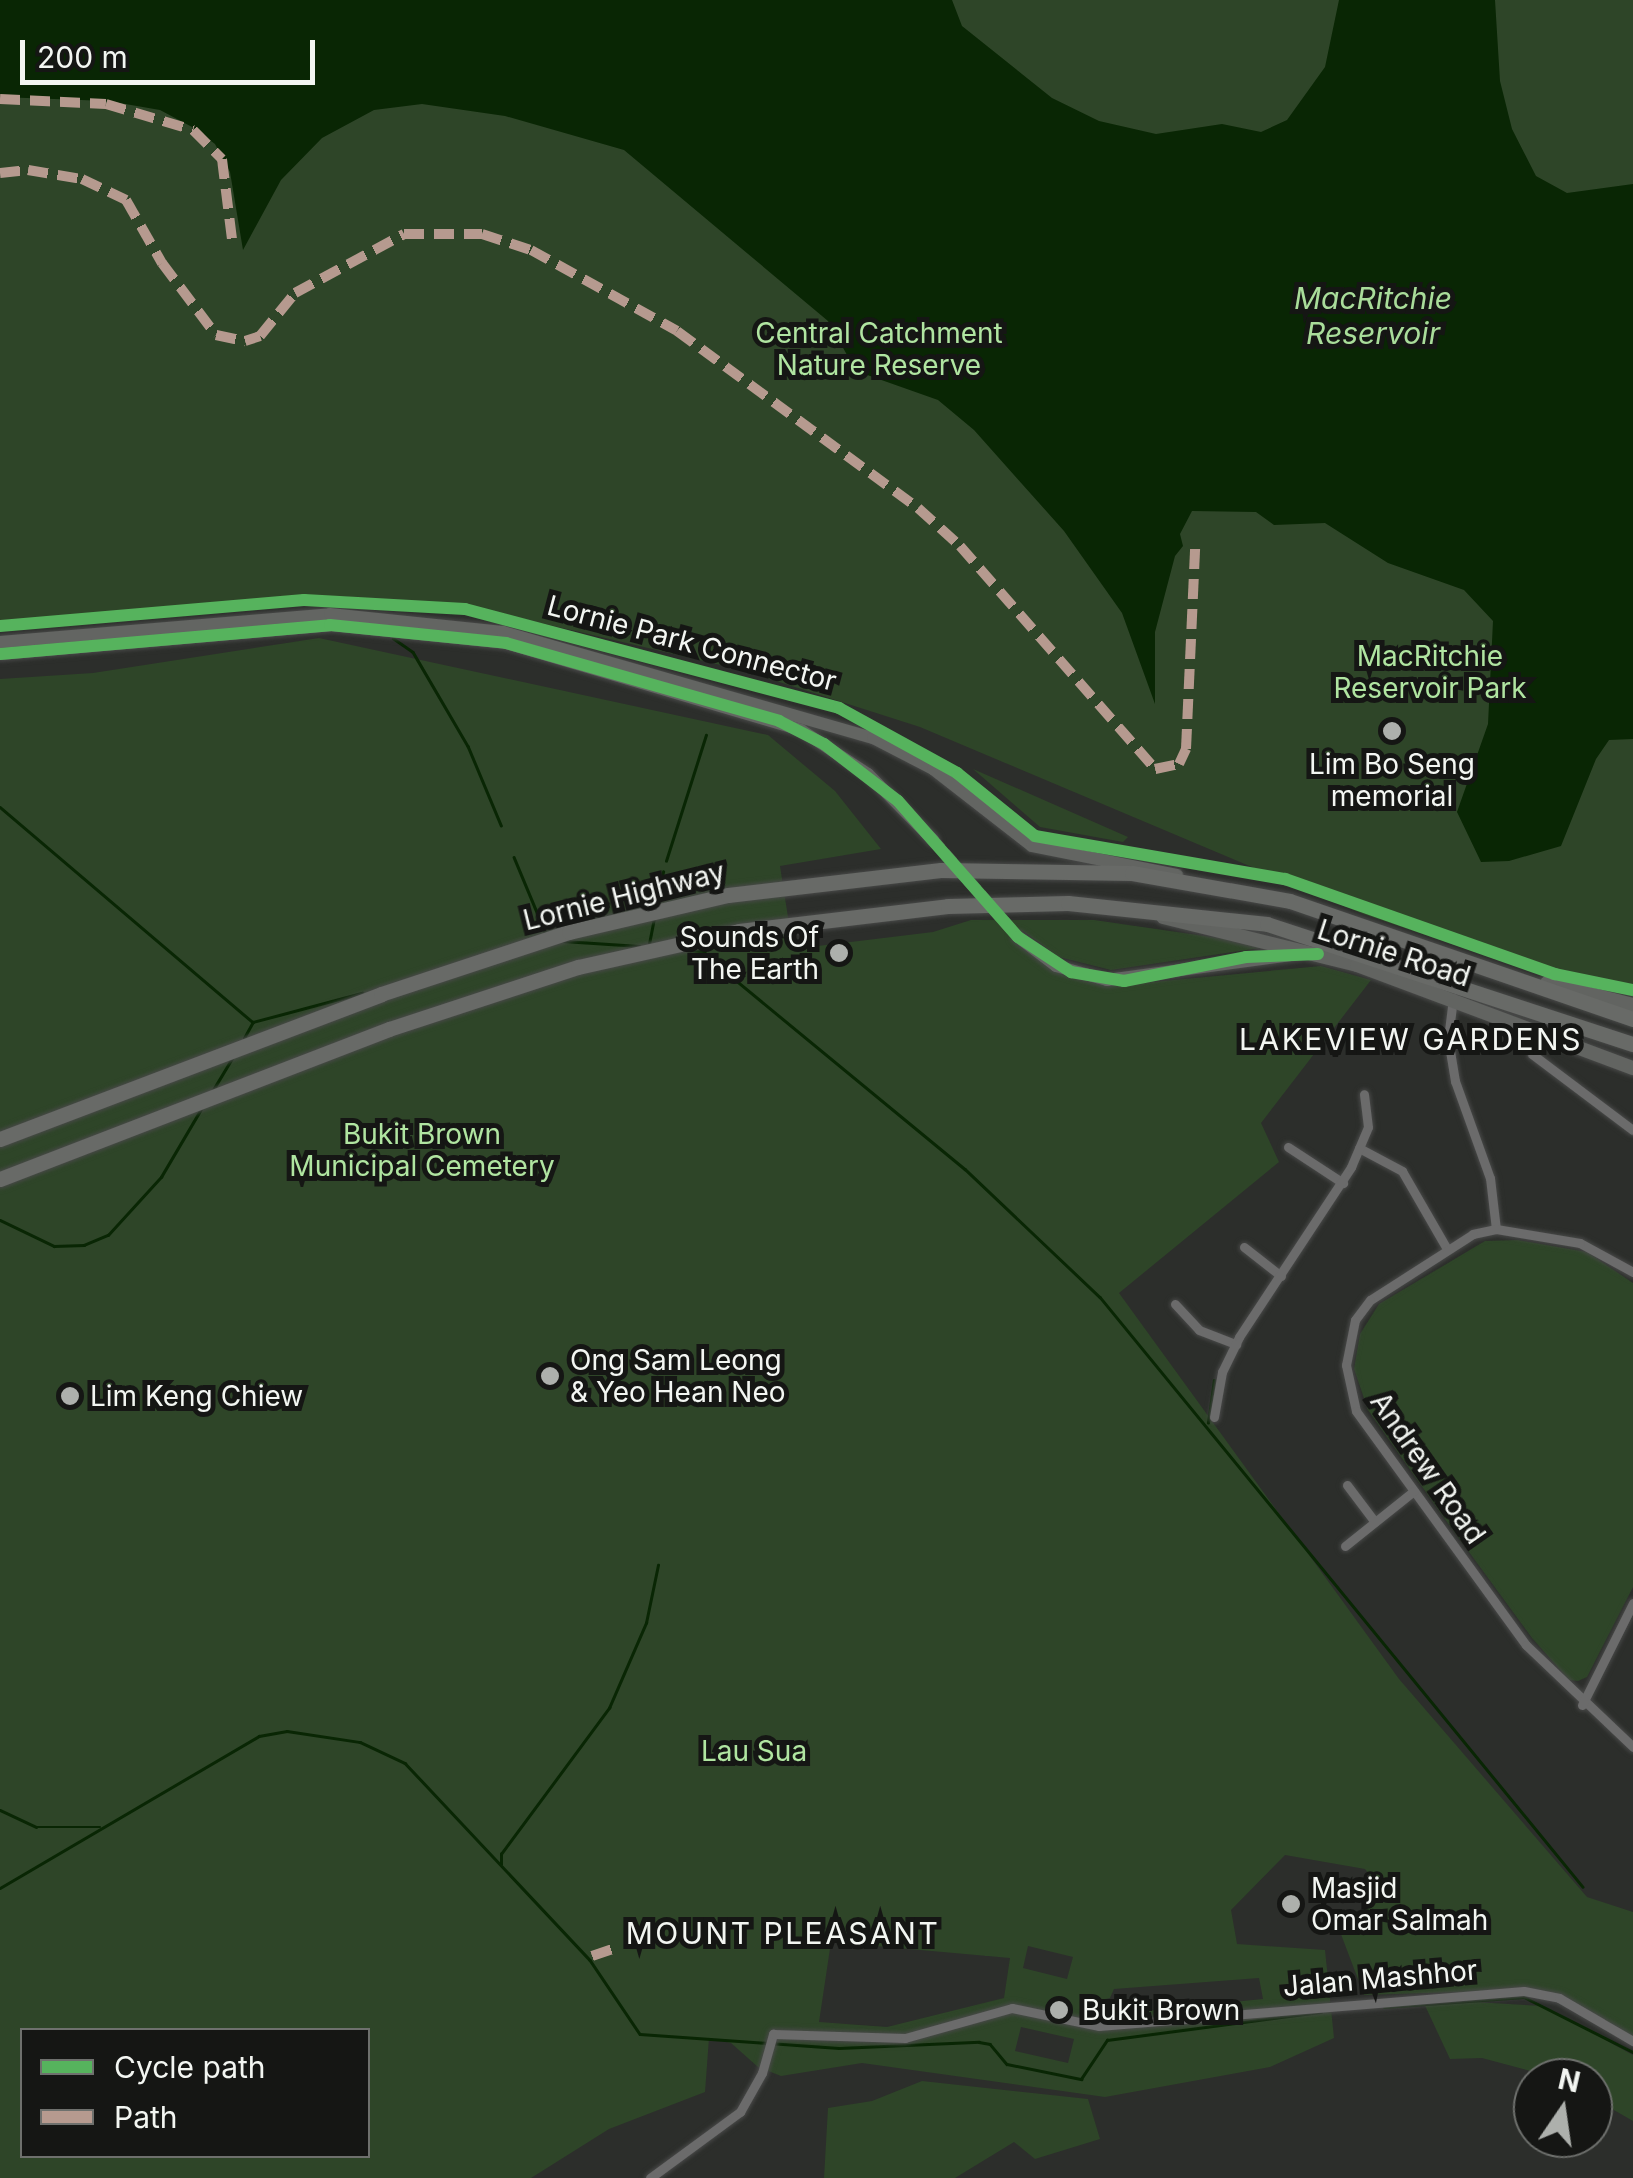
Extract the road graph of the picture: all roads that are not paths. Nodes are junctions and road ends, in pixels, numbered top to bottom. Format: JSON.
{"nodes":[{"id":1,"x":187,"y":630,"type":"junction"},
{"id":2,"x":0,"y":642,"type":"edge"},
{"id":3,"x":0,"y":654,"type":"edge"},
{"id":4,"x":933,"y":840,"type":"tunnel mouth"},
{"id":5,"x":1195,"y":880,"type":"junction"},
{"id":6,"x":1290,"y":901,"type":"joint"},
{"id":7,"x":1134,"y":907,"type":"junction"},
{"id":8,"x":1267,"y":924,"type":"joint"},
{"id":9,"x":1018,"y":937,"type":"tunnel mouth"},
{"id":10,"x":1414,"y":940,"type":"junction"},
{"id":11,"x":1318,"y":954,"type":"junction"},
{"id":12,"x":1453,"y":998,"type":"junction"},
{"id":13,"x":1633,"y":1004,"type":"edge"},
{"id":14,"x":1633,"y":1019,"type":"edge"},
{"id":15,"x":1633,"y":1044,"type":"edge"},
{"id":16,"x":1532,"y":1054,"type":"dead end"},
{"id":17,"x":1633,"y":1068,"type":"edge"},
{"id":18,"x":1364,"y":1094,"type":"dead end"},
{"id":19,"x":1633,"y":1130,"type":"edge"},
{"id":20,"x":0,"y":1139,"type":"edge"},
{"id":21,"x":1288,"y":1148,"type":"dead end"},
{"id":22,"x":1359,"y":1148,"type":"junction"},
{"id":23,"x":0,"y":1180,"type":"edge"},
{"id":24,"x":1343,"y":1183,"type":"junction"},
{"id":25,"x":1496,"y":1229,"type":"junction"},
{"id":26,"x":1244,"y":1246,"type":"dead end"},
{"id":27,"x":1447,"y":1249,"type":"junction"},
{"id":28,"x":1633,"y":1272,"type":"edge"},
{"id":29,"x":1281,"y":1276,"type":"junction"},
{"id":30,"x":1175,"y":1304,"type":"dead end"},
{"id":31,"x":1236,"y":1344,"type":"junction"},
{"id":32,"x":1214,"y":1416,"type":"dead end"},
{"id":33,"x":1346,"y":1485,"type":"dead end"},
{"id":34,"x":1414,"y":1492,"type":"junction"},
{"id":35,"x":1375,"y":1522,"type":"junction"},
{"id":36,"x":1346,"y":1546,"type":"dead end"},
{"id":37,"x":1633,"y":1604,"type":"edge"},
{"id":38,"x":1582,"y":1704,"type":"junction"},
{"id":39,"x":1633,"y":1747,"type":"edge"},
{"id":40,"x":1633,"y":2041,"type":"edge"},
{"id":41,"x":650,"y":2178,"type":"edge"}],
"edges":[{"from":1,"to":2,"type":"street"},
{"from":1,"to":3,"type":"street"},
{"from":1,"to":4,"type":"street"},
{"from":1,"to":5,"type":"street"},
{"from":5,"to":6,"type":"highway","name":"Lornie Highway"},
{"from":5,"to":20,"type":"highway","name":"Lornie Highway"},
{"from":6,"to":10,"type":"highway","name":"Lornie Road"},
{"from":7,"to":8,"type":"highway","name":"Lornie Highway"},
{"from":7,"to":11,"type":"main road","name":"Lornie Road"},
{"from":7,"to":23,"type":"highway","name":"Lornie Highway"},
{"from":8,"to":15,"type":"highway","name":"Lornie Road"},
{"from":9,"to":11,"type":"street"},
{"from":10,"to":13,"type":"main road","name":"Lornie Road"},
{"from":10,"to":14,"type":"highway","name":"Lornie Road"},
{"from":11,"to":12,"type":"main road","name":"Lornie Road"},
{"from":12,"to":17,"type":"main road","name":"Lornie Road"},
{"from":12,"to":25,"type":"street"},
{"from":16,"to":19,"type":"street"},
{"from":18,"to":22,"type":"street"},
{"from":21,"to":24,"type":"street"},
{"from":22,"to":24,"type":"street"},
{"from":22,"to":27,"type":"street"},
{"from":24,"to":29,"type":"street"},
{"from":25,"to":27,"type":"street","name":"Andrew Road"},
{"from":25,"to":28,"type":"street"},
{"from":26,"to":29,"type":"street"},
{"from":27,"to":34,"type":"street","name":"Andrew Road"},
{"from":29,"to":31,"type":"street"},
{"from":30,"to":31,"type":"street"},
{"from":31,"to":32,"type":"street"},
{"from":33,"to":35,"type":"street"},
{"from":34,"to":35,"type":"street"},
{"from":34,"to":38,"type":"street","name":"Andrew Road"},
{"from":35,"to":36,"type":"street"},
{"from":37,"to":38,"type":"street"},
{"from":38,"to":39,"type":"street","name":"Andrew Road"},
{"from":40,"to":41,"type":"street","name":"Jalan Mashhor"}]}
